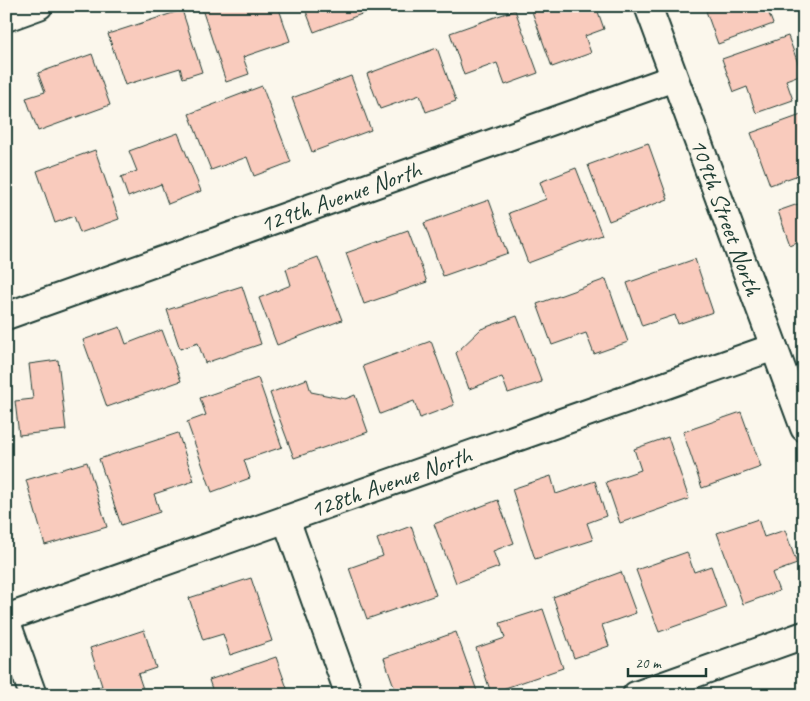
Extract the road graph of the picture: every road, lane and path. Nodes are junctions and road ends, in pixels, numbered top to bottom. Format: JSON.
{"nodes":[{"id":1,"x":39,"y":6,"type":"edge"},
{"id":2,"x":648,"y":6,"type":"edge"},
{"id":3,"x":6,"y":18,"type":"edge"},
{"id":4,"x":674,"y":78,"type":"junction"},
{"id":5,"x":6,"y":316,"type":"edge"},
{"id":6,"x":774,"y":347,"type":"junction"},
{"id":7,"x":804,"y":428,"type":"edge"},
{"id":8,"x":286,"y":519,"type":"junction"},
{"id":9,"x":6,"y":619,"type":"edge"},
{"id":10,"x":804,"y":635,"type":"edge"},
{"id":11,"x":33,"y":695,"type":"edge"},
{"id":12,"x":348,"y":695,"type":"edge"},
{"id":13,"x":636,"y":695,"type":"edge"}],
"edges":[{"from":1,"to":3,"type":"street"},
{"from":2,"to":4,"type":"street","name":"109th Street North"},
{"from":4,"to":5,"type":"street","name":"129th Avenue North"},
{"from":4,"to":6,"type":"street","name":"109th Street North"},
{"from":6,"to":7,"type":"street","name":"109th Street North"},
{"from":6,"to":8,"type":"street","name":"128th Avenue North"},
{"from":8,"to":9,"type":"street","name":"128th Avenue North"},
{"from":8,"to":12,"type":"street"},
{"from":9,"to":11,"type":"street"},
{"from":10,"to":13,"type":"street"}]}
